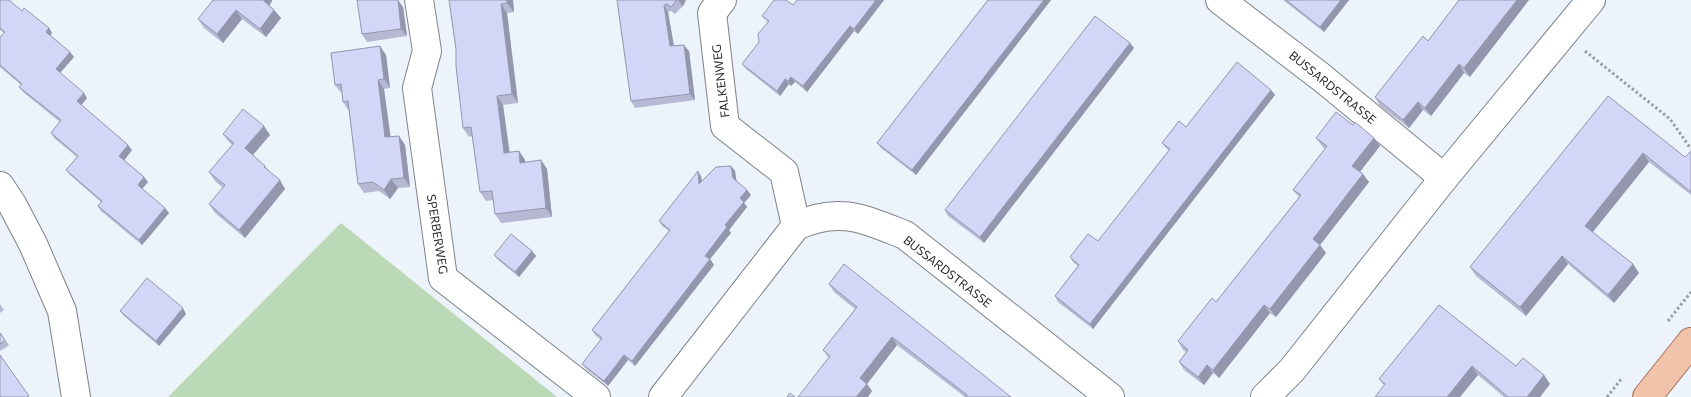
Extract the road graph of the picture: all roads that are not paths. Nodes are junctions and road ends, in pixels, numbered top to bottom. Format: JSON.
{"nodes":[{"id":1,"x":419,"y":0,"type":"edge"},
{"id":2,"x":722,"y":0,"type":"edge"},
{"id":3,"x":1220,"y":0,"type":"edge"},
{"id":4,"x":1591,"y":0,"type":"edge"},
{"id":5,"x":1444,"y":178,"type":"junction"},
{"id":6,"x":0,"y":186,"type":"edge"},
{"id":7,"x":796,"y":226,"type":"junction"},
{"id":8,"x":1691,"y":342,"type":"edge"},
{"id":9,"x":76,"y":397,"type":"edge"},
{"id":10,"x":596,"y":397,"type":"edge"},
{"id":11,"x":663,"y":397,"type":"edge"},
{"id":12,"x":1110,"y":397,"type":"edge"},
{"id":13,"x":1265,"y":397,"type":"edge"},
{"id":14,"x":1647,"y":397,"type":"edge"}],
"edges":[{"from":1,"to":10,"type":"street","name":"SPERBERWEG"},
{"from":2,"to":7,"type":"street","name":"FALKENWEG"},
{"from":3,"to":5,"type":"street","name":"BUSSARDSTRASSE"},
{"from":4,"to":5,"type":"street"},
{"from":5,"to":13,"type":"street"},
{"from":6,"to":9,"type":"street"},
{"from":7,"to":11,"type":"street"},
{"from":7,"to":12,"type":"street","name":"BUSSARDSTRASSE"},
{"from":8,"to":14,"type":"main road"}]}
